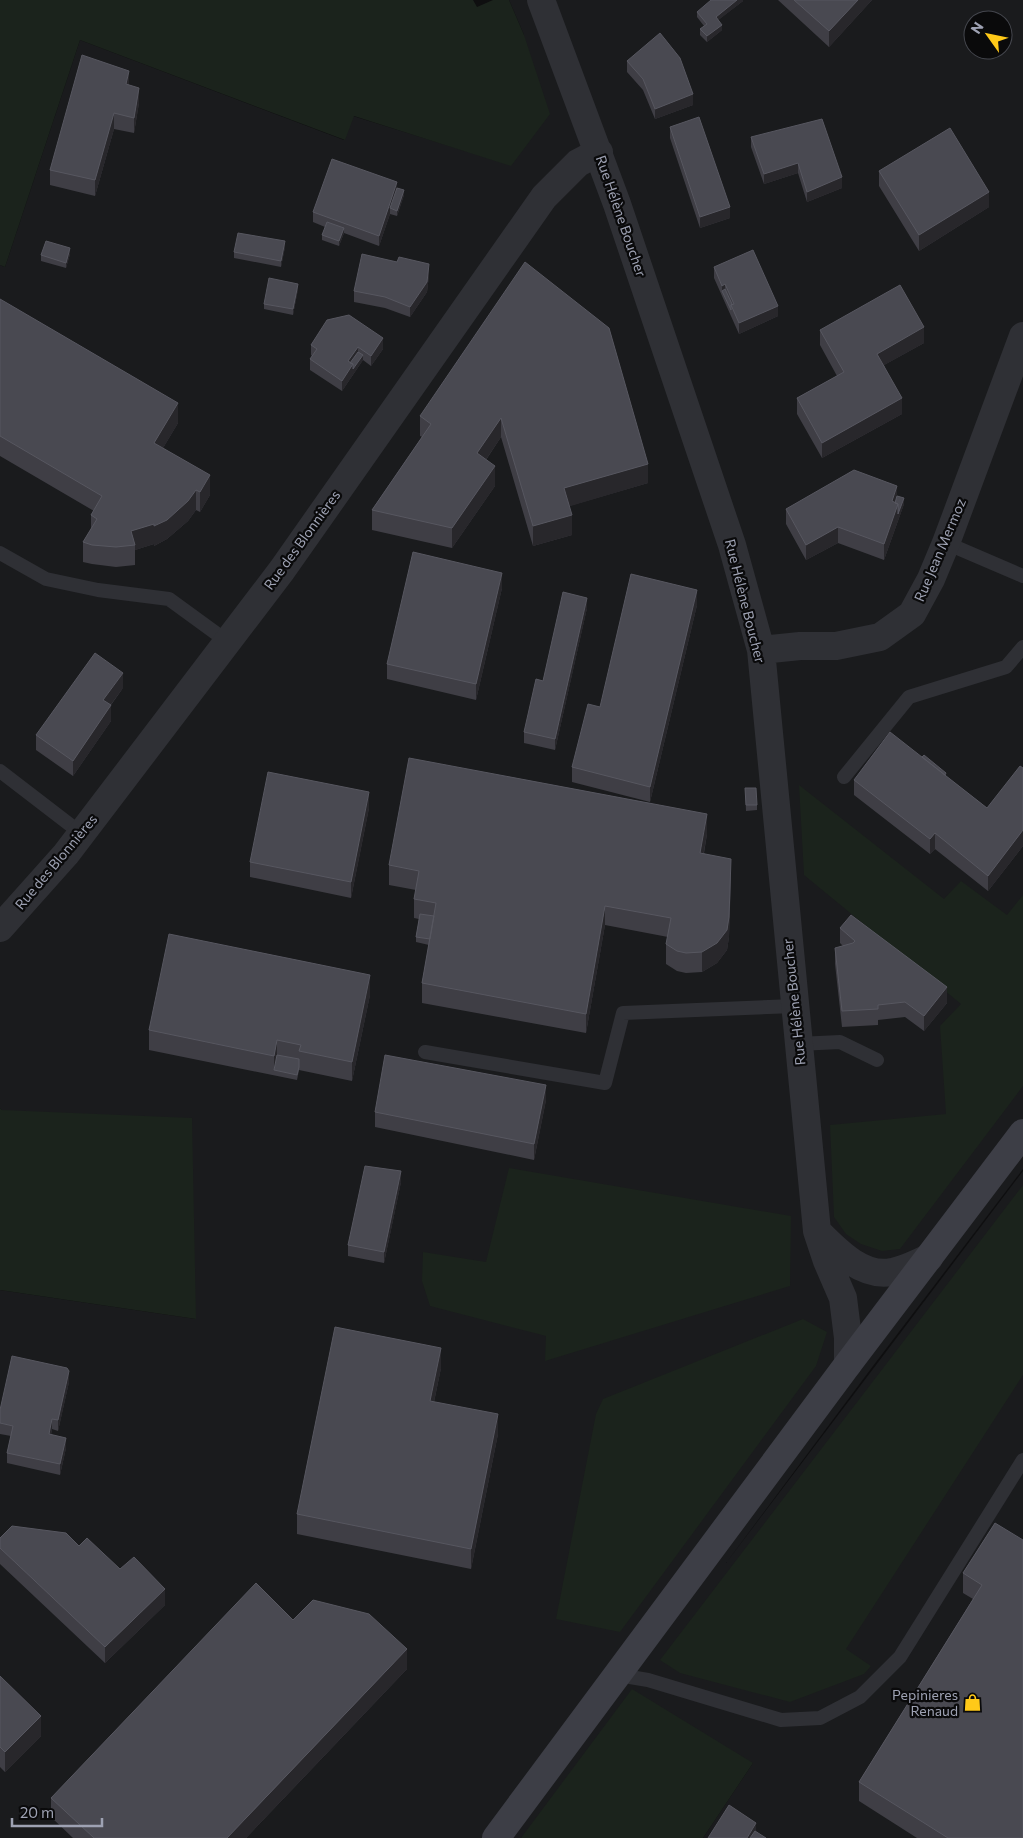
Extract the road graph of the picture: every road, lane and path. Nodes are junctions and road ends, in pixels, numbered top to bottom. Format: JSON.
{"nodes":[{"id":1,"x":541,"y":0,"type":"edge"},
{"id":2,"x":599,"y":152,"type":"junction"},
{"id":3,"x":1023,"y":336,"type":"edge"},
{"id":4,"x":946,"y":544,"type":"junction"},
{"id":5,"x":0,"y":553,"type":"edge"},
{"id":6,"x":1023,"y":576,"type":"edge"},
{"id":7,"x":228,"y":642,"type":"junction"},
{"id":8,"x":1023,"y":646,"type":"edge"},
{"id":9,"x":760,"y":650,"type":"junction"},
{"id":10,"x":0,"y":771,"type":"edge"},
{"id":11,"x":844,"y":778,"type":"dead end"},
{"id":12,"x":82,"y":834,"type":"junction"},
{"id":13,"x":0,"y":928,"type":"edge"},
{"id":14,"x":794,"y":1006,"type":"junction"},
{"id":15,"x":798,"y":1044,"type":"junction"},
{"id":16,"x":425,"y":1052,"type":"dead end"},
{"id":17,"x":877,"y":1060,"type":"dead end"},
{"id":18,"x":1023,"y":1133,"type":"edge"},
{"id":19,"x":817,"y":1231,"type":"junction"},
{"id":20,"x":928,"y":1258,"type":"junction"},
{"id":21,"x":848,"y":1364,"type":"junction"},
{"id":22,"x":1023,"y":1460,"type":"edge"},
{"id":23,"x":618,"y":1674,"type":"junction"},
{"id":24,"x":496,"y":1838,"type":"edge"}],
"edges":[{"from":1,"to":2,"type":"street","name":"Rue Hélène Boucher"},
{"from":2,"to":7,"type":"street","name":"Rue des Blonnières"},
{"from":2,"to":9,"type":"street","name":"Rue Hélène Boucher"},
{"from":3,"to":4,"type":"street","name":"Rue Jean Mermoz"},
{"from":4,"to":6,"type":"lane"},
{"from":4,"to":9,"type":"street","name":"Rue Jean Mermoz"},
{"from":5,"to":7,"type":"lane"},
{"from":7,"to":12,"type":"street","name":"Rue des Blonnières"},
{"from":8,"to":11,"type":"lane"},
{"from":9,"to":14,"type":"street","name":"Rue Hélène Boucher"},
{"from":10,"to":12,"type":"lane"},
{"from":12,"to":13,"type":"street","name":"Rue des Blonnières"},
{"from":14,"to":15,"type":"street","name":"Rue Hélène Boucher"},
{"from":14,"to":16,"type":"lane"},
{"from":15,"to":17,"type":"lane"},
{"from":15,"to":19,"type":"street","name":"Rue Hélène Boucher"},
{"from":18,"to":20,"type":"main road"},
{"from":19,"to":20,"type":"street"},
{"from":19,"to":21,"type":"street","name":"Rue Hélène Boucher"},
{"from":20,"to":21,"type":"main road"},
{"from":21,"to":23,"type":"main road"},
{"from":22,"to":23,"type":"lane"},
{"from":23,"to":24,"type":"main road"}]}
